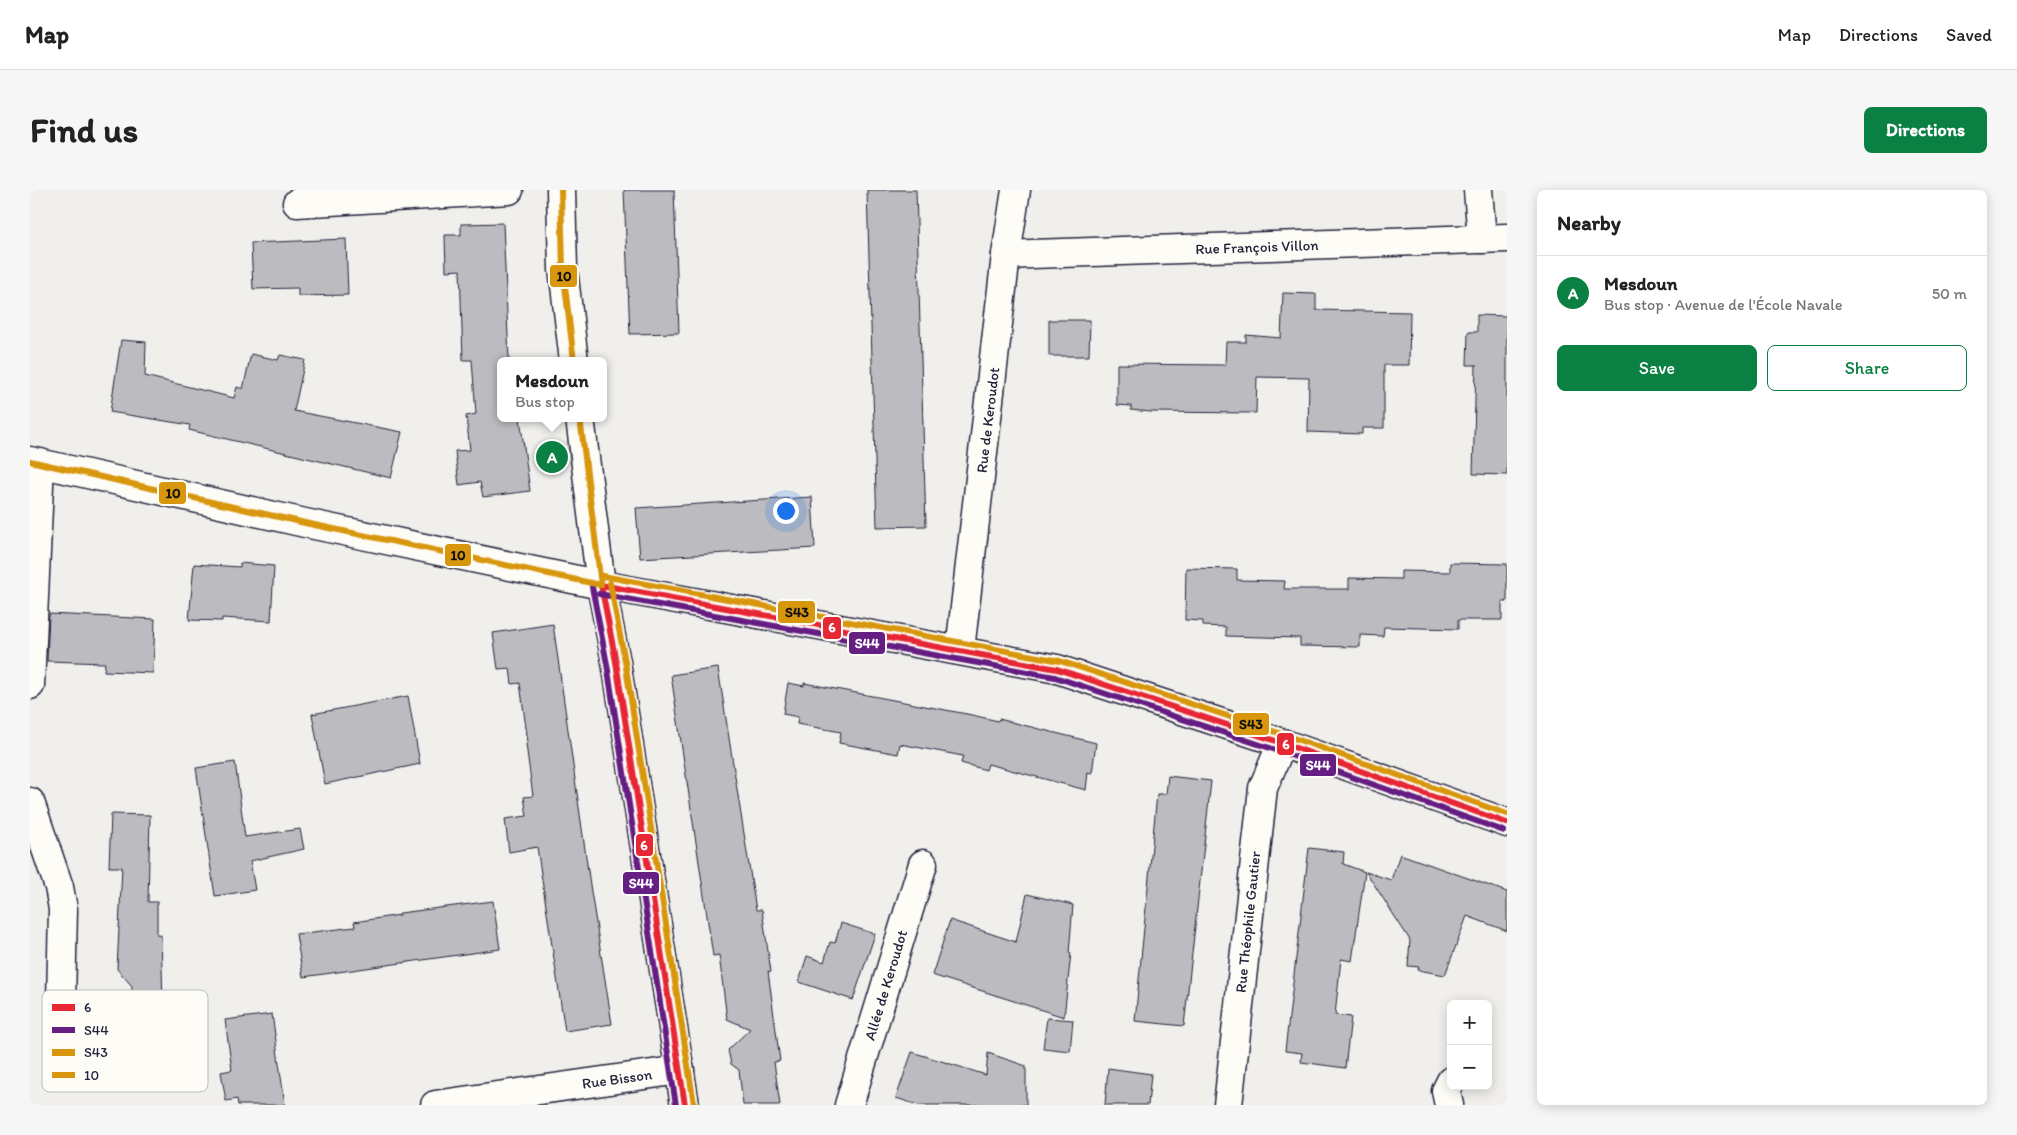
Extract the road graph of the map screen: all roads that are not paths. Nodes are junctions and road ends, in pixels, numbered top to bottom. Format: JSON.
{"nodes":[{"id":1,"x":509,"y":190,"type":"edge"},
{"id":2,"x":561,"y":190,"type":"edge"},
{"id":3,"x":1016,"y":190,"type":"edge"},
{"id":4,"x":1478,"y":190,"type":"edge"},
{"id":5,"x":297,"y":203,"type":"dead end"},
{"id":6,"x":1494,"y":238,"type":"edge"},
{"id":7,"x":1006,"y":255,"type":"junction"},
{"id":8,"x":574,"y":357,"type":"edge"},
{"id":9,"x":581,"y":422,"type":"edge"},
{"id":10,"x":35,"y":462,"type":"edge"},
{"id":11,"x":601,"y":584,"type":"junction"},
{"id":12,"x":960,"y":650,"type":"junction"},
{"id":13,"x":30,"y":685,"type":"edge"},
{"id":14,"x":1282,"y":743,"type":"junction"},
{"id":15,"x":30,"y":802,"type":"edge"},
{"id":16,"x":1507,"y":823,"type":"edge"},
{"id":17,"x":923,"y":864,"type":"dead end"},
{"id":18,"x":61,"y":990,"type":"edge"},
{"id":19,"x":680,"y":1070,"type":"junction"},
{"id":20,"x":1447,"y":1089,"type":"edge"},
{"id":21,"x":436,"y":1105,"type":"edge"},
{"id":22,"x":685,"y":1105,"type":"edge"},
{"id":23,"x":849,"y":1105,"type":"edge"},
{"id":24,"x":1228,"y":1105,"type":"edge"},
{"id":25,"x":1449,"y":1105,"type":"edge"}],
"edges":[{"from":1,"to":5,"type":"street"},
{"from":2,"to":8,"type":"street"},
{"from":3,"to":7,"type":"street","name":"Rue de Keroudot"},
{"from":4,"to":6,"type":"street"},
{"from":6,"to":7,"type":"street","name":"Rue François Villon"},
{"from":7,"to":12,"type":"street","name":"Rue de Keroudot"},
{"from":9,"to":11,"type":"street"},
{"from":10,"to":11,"type":"street"},
{"from":10,"to":13,"type":"street"},
{"from":11,"to":12,"type":"street"},
{"from":11,"to":19,"type":"street"},
{"from":12,"to":14,"type":"street"},
{"from":14,"to":16,"type":"street"},
{"from":14,"to":24,"type":"street","name":"Rue Théophile Gautier"},
{"from":15,"to":18,"type":"street"},
{"from":17,"to":23,"type":"street","name":"Allée de Keroudot"},
{"from":19,"to":21,"type":"street","name":"Rue Bisson"},
{"from":19,"to":22,"type":"street"},
{"from":20,"to":25,"type":"street"}]}
